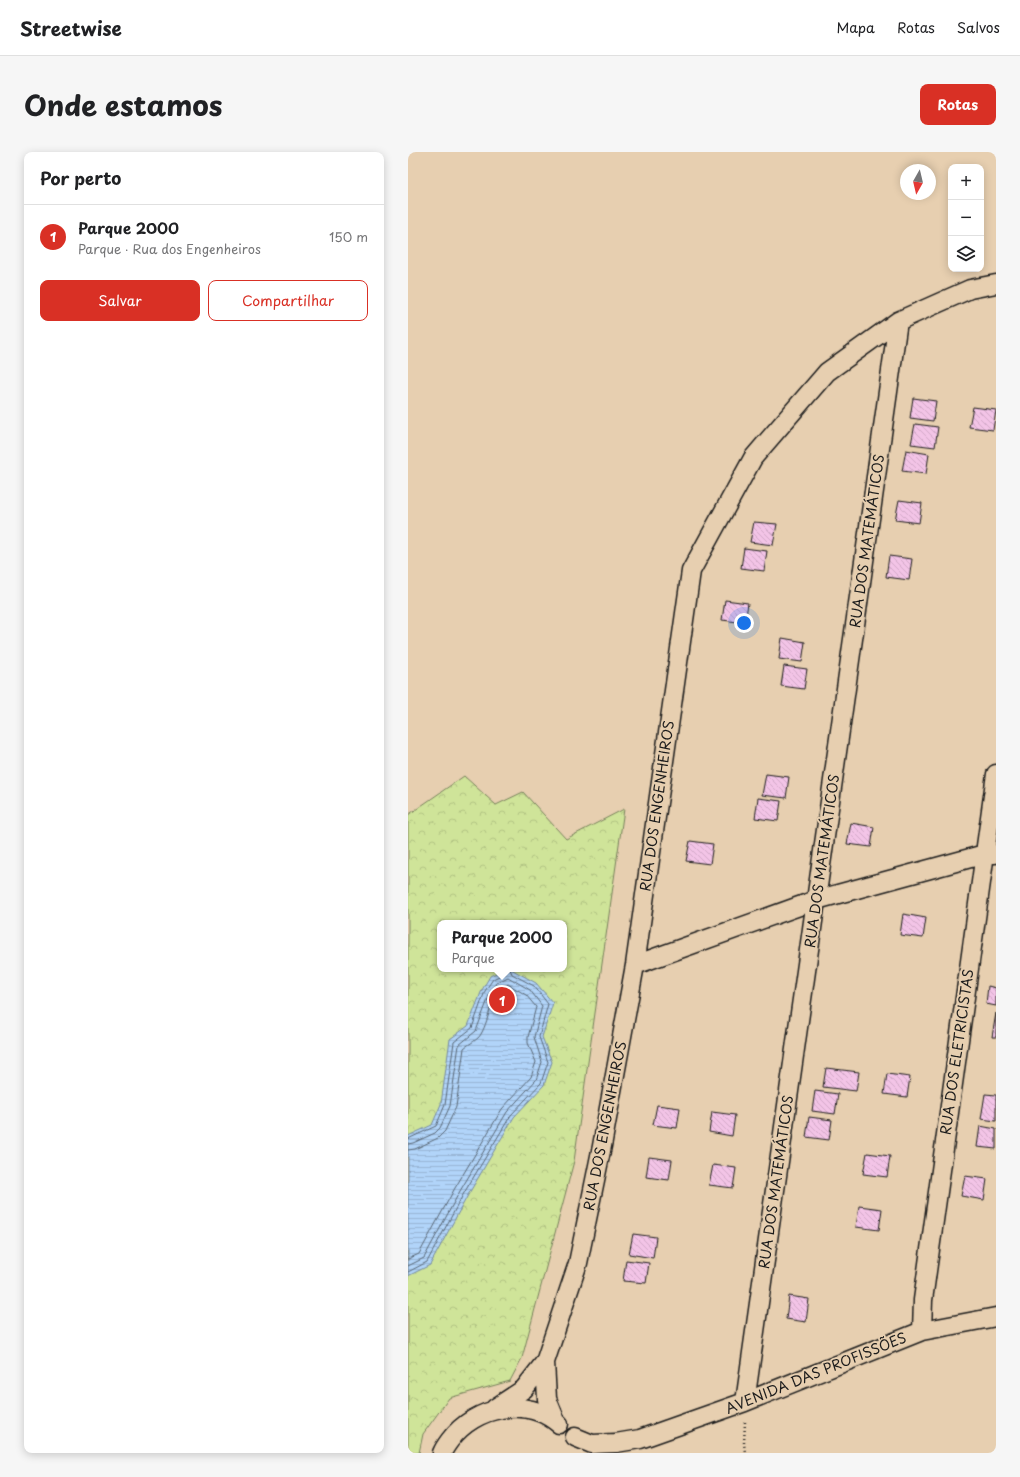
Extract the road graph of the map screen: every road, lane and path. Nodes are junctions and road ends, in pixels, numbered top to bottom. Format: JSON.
{"nodes":[{"id":1,"x":996,"y":284,"type":"edge"},
{"id":2,"x":898,"y":321,"type":"junction"},
{"id":3,"x":996,"y":774,"type":"edge"},
{"id":4,"x":990,"y":854,"type":"edge"},
{"id":5,"x":816,"y":900,"type":"junction"},
{"id":6,"x":635,"y":965,"type":"junction"},
{"id":7,"x":996,"y":1317,"type":"edge"},
{"id":8,"x":922,"y":1331,"type":"junction"},
{"id":9,"x":545,"y":1362,"type":"junction"},
{"id":10,"x":745,"y":1402,"type":"junction"},
{"id":11,"x":493,"y":1409,"type":"junction"},
{"id":12,"x":556,"y":1421,"type":"junction"},
{"id":13,"x":575,"y":1438,"type":"junction"},
{"id":14,"x":640,"y":1439,"type":"junction"},
{"id":15,"x":442,"y":1453,"type":"edge"},
{"id":16,"x":584,"y":1453,"type":"edge"},
{"id":17,"x":622,"y":1453,"type":"edge"},
{"id":18,"x":745,"y":1453,"type":"edge"}],
"edges":[{"from":1,"to":2,"type":"street","name":"RUA DOS ENGENHEIROS"},
{"from":2,"to":5,"type":"street","name":"RUA DOS MATEMÁTICOS"},
{"from":2,"to":6,"type":"street","name":"RUA DOS ENGENHEIROS"},
{"from":3,"to":4,"type":"street","name":"RUA DOS ELETRICISTAS"},
{"from":4,"to":5,"type":"street"},
{"from":4,"to":8,"type":"street","name":"RUA DOS ELETRICISTAS"},
{"from":5,"to":6,"type":"street"},
{"from":5,"to":10,"type":"street","name":"RUA DOS MATEMÁTICOS"},
{"from":6,"to":9,"type":"street","name":"RUA DOS ENGENHEIROS"},
{"from":7,"to":8,"type":"street","name":"AVENIDA DAS PROFISSÕES"},
{"from":8,"to":10,"type":"street","name":"AVENIDA DAS PROFISSÕES"},
{"from":9,"to":11,"type":"street","name":"RUA DOS ENGENHEIROS"},
{"from":9,"to":12,"type":"street","name":"RUA DOS ENGENHEIROS"},
{"from":10,"to":14,"type":"street","name":"AVENIDA DAS PROFISSÕES"},
{"from":10,"to":18,"type":"path"},
{"from":11,"to":12,"type":"street"},
{"from":11,"to":15,"type":"street"},
{"from":12,"to":13,"type":"street"},
{"from":13,"to":14,"type":"street"},
{"from":13,"to":16,"type":"street"},
{"from":14,"to":17,"type":"street"}]}
